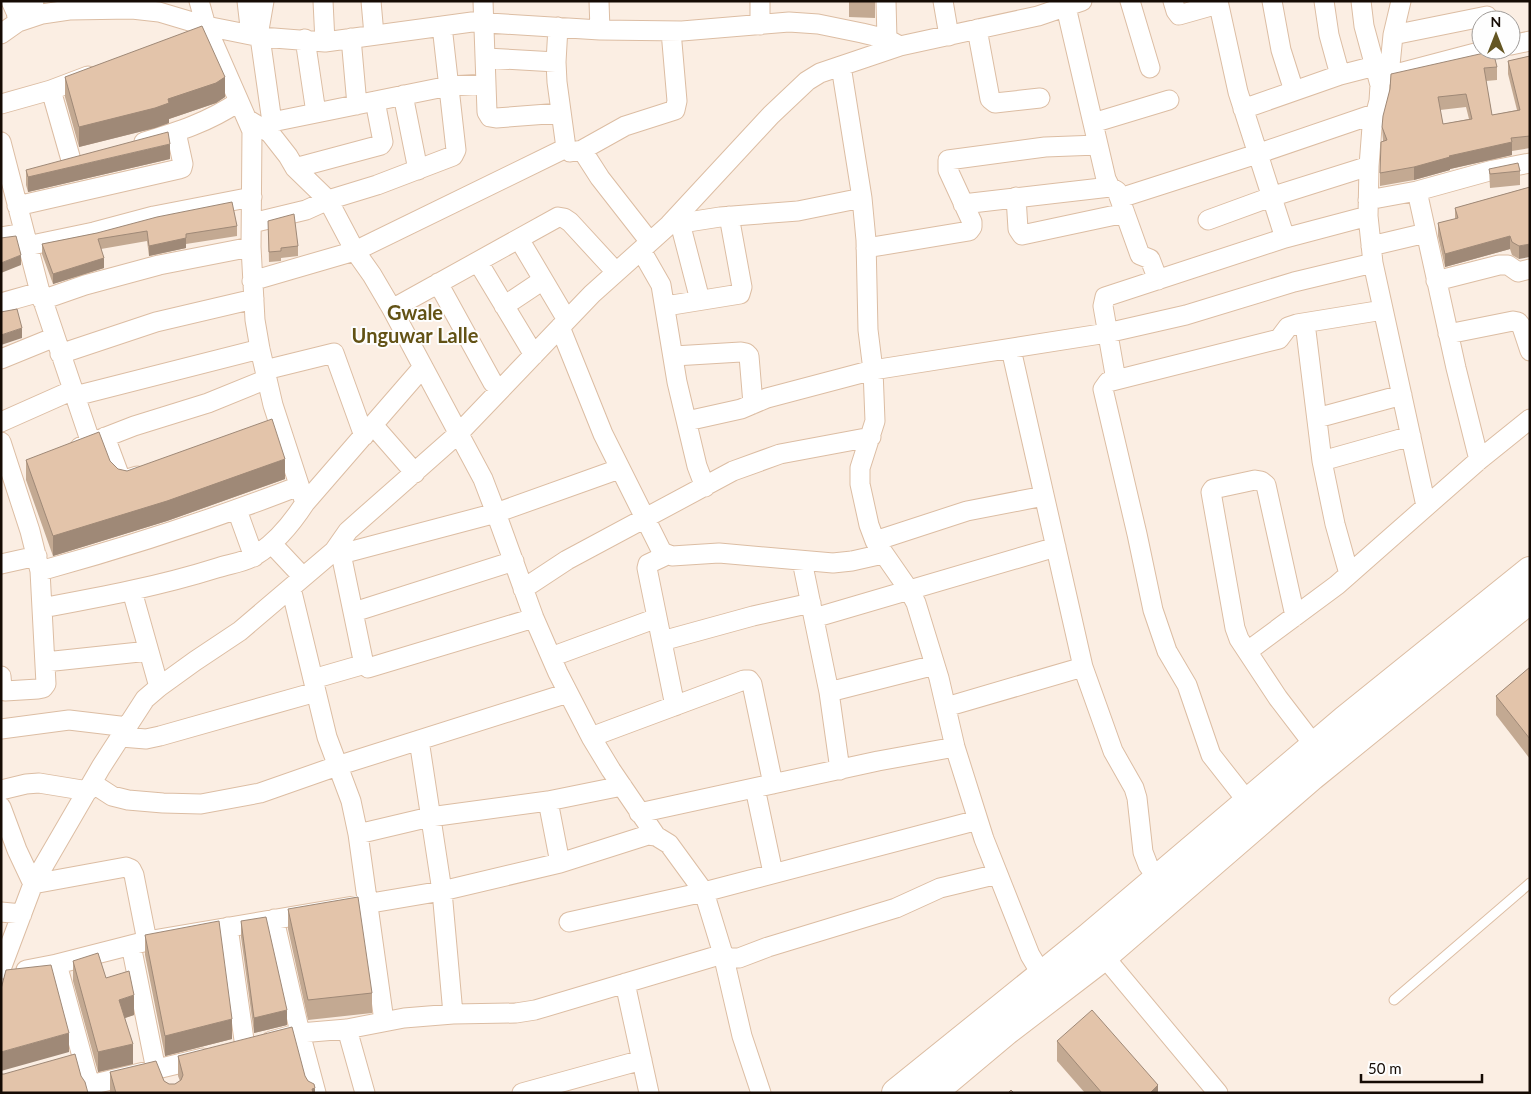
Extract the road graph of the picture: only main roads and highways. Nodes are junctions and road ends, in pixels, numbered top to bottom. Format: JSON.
{"nodes":[{"id":1,"x":1530,"y":571,"type":"edge"},
{"id":2,"x":1530,"y":599,"type":"edge"},
{"id":3,"x":1096,"y":947,"type":"junction"},
{"id":4,"x":896,"y":1093,"type":"edge"},
{"id":5,"x":932,"y":1093,"type":"edge"}],
"edges":[{"from":1,"to":3,"type":"main road"},
{"from":2,"to":3,"type":"main road"},
{"from":3,"to":4,"type":"main road"},
{"from":3,"to":5,"type":"main road"}]}
